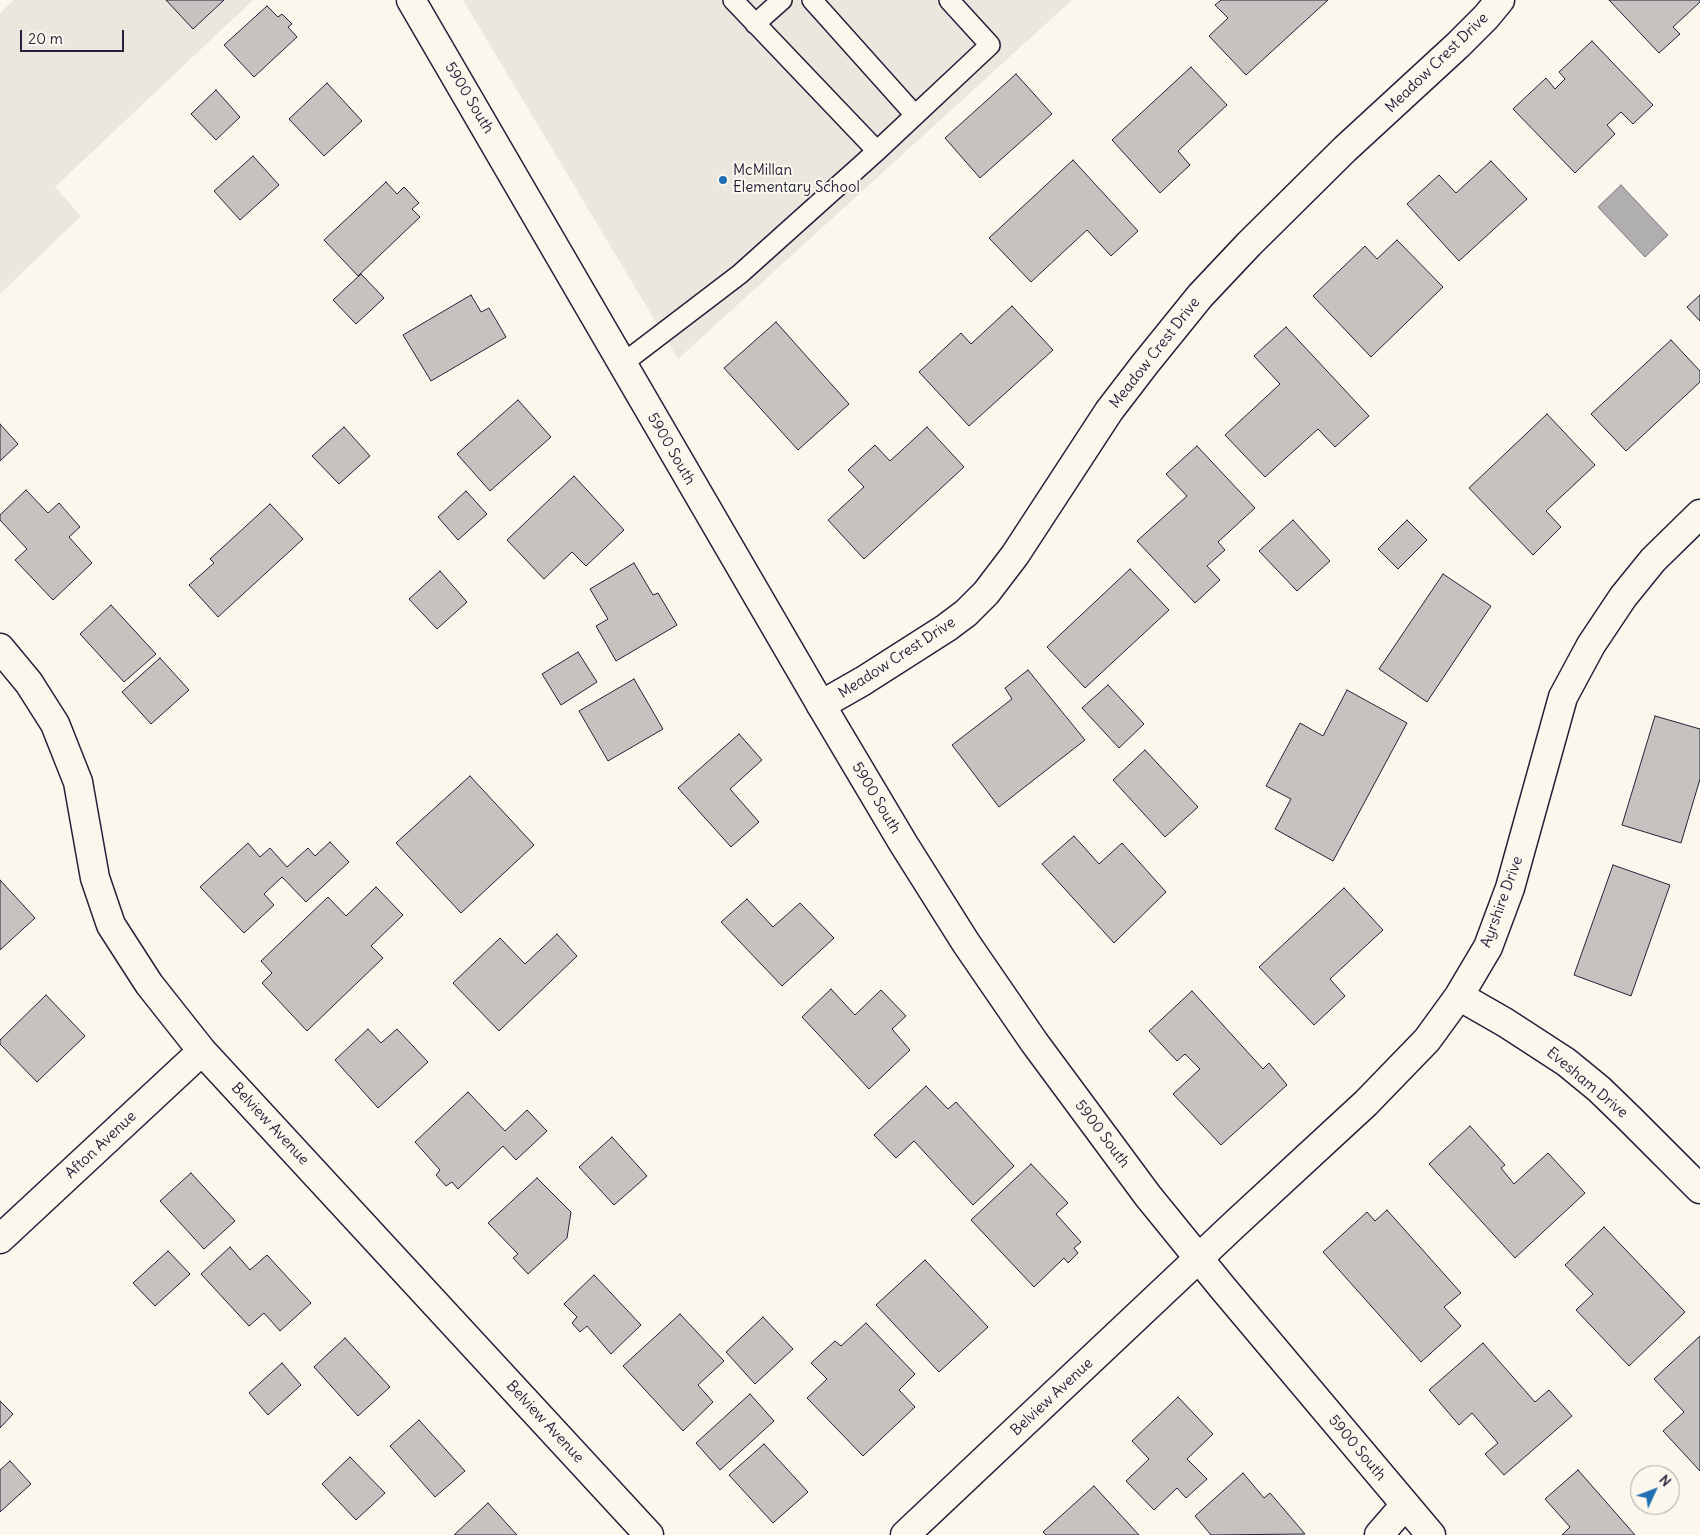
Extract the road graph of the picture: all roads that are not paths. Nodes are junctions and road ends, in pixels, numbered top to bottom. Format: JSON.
{"nodes":[{"id":1,"x":411,"y":0,"type":"edge"},
{"id":2,"x":733,"y":0,"type":"edge"},
{"id":3,"x":782,"y":0,"type":"edge"},
{"id":4,"x":812,"y":0,"type":"edge"},
{"id":5,"x":948,"y":0,"type":"edge"},
{"id":6,"x":1500,"y":0,"type":"edge"},
{"id":7,"x":755,"y":24,"type":"junction"},
{"id":8,"x":915,"y":115,"type":"junction"},
{"id":9,"x":877,"y":152,"type":"junction"},
{"id":10,"x":622,"y":364,"type":"junction"},
{"id":11,"x":1700,"y":514,"type":"edge"},
{"id":12,"x":0,"y":648,"type":"edge"},
{"id":13,"x":821,"y":705,"type":"junction"},
{"id":14,"x":1459,"y":996,"type":"junction"},
{"id":15,"x":202,"y":1051,"type":"junction"},
{"id":16,"x":1700,"y":1189,"type":"edge"},
{"id":17,"x":0,"y":1239,"type":"edge"},
{"id":18,"x":1199,"y":1259,"type":"junction"},
{"id":19,"x":1405,"y":1505,"type":"junction"},
{"id":20,"x":649,"y":1535,"type":"edge"},
{"id":21,"x":905,"y":1535,"type":"edge"},
{"id":22,"x":1379,"y":1535,"type":"edge"},
{"id":23,"x":1431,"y":1535,"type":"edge"}],
"edges":[{"from":1,"to":10,"type":"street","name":"5900 South"},
{"from":2,"to":7,"type":"lane"},
{"from":3,"to":7,"type":"lane"},
{"from":4,"to":8,"type":"lane"},
{"from":5,"to":8,"type":"lane"},
{"from":6,"to":13,"type":"street","name":"Meadow Crest Drive"},
{"from":7,"to":9,"type":"lane"},
{"from":8,"to":9,"type":"lane"},
{"from":9,"to":10,"type":"lane"},
{"from":10,"to":13,"type":"street","name":"5900 South"},
{"from":11,"to":14,"type":"street","name":"Ayrshire Drive"},
{"from":12,"to":15,"type":"street","name":"Belview Avenue"},
{"from":13,"to":18,"type":"street","name":"5900 South"},
{"from":14,"to":16,"type":"street","name":"Evesham Drive"},
{"from":14,"to":18,"type":"street","name":"Ayrshire Drive"},
{"from":15,"to":17,"type":"street","name":"Afton Avenue"},
{"from":15,"to":20,"type":"street","name":"Belview Avenue"},
{"from":18,"to":19,"type":"street","name":"5900 South"},
{"from":18,"to":21,"type":"street","name":"Belview Avenue"},
{"from":19,"to":22,"type":"street"},
{"from":19,"to":23,"type":"street","name":"5900 South"}]}
